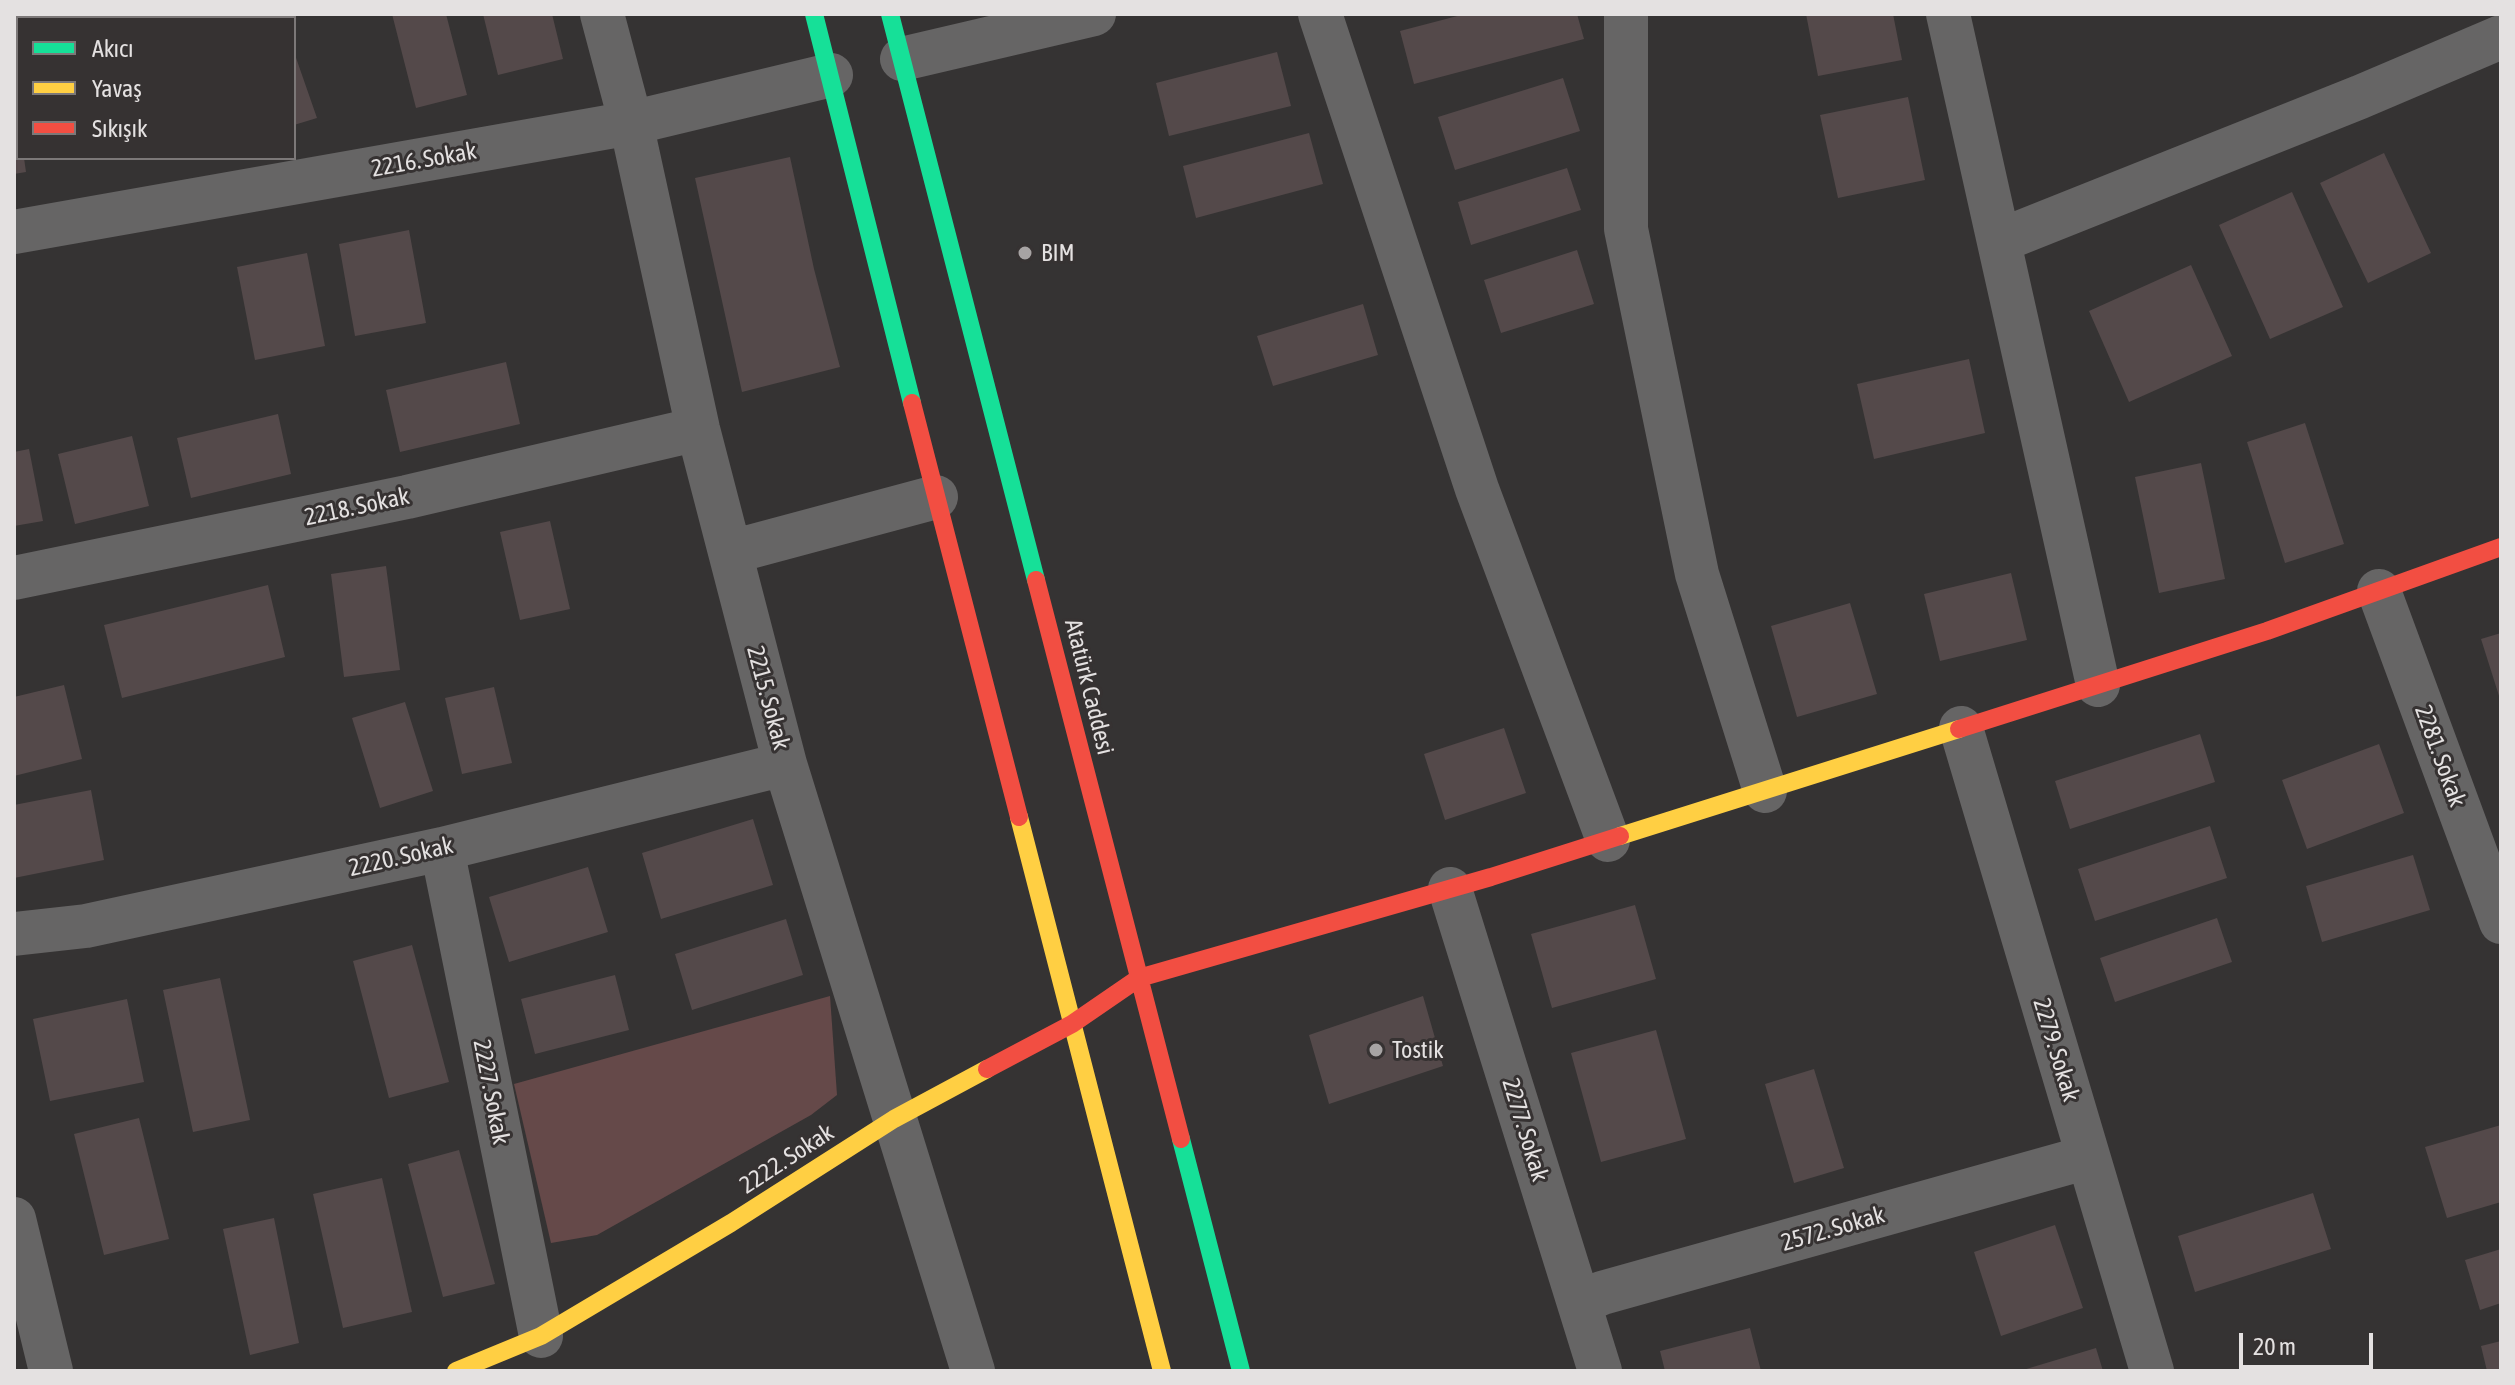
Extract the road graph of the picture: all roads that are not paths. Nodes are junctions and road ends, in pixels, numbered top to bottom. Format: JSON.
{"nodes":[{"id":1,"x":602,"y":14,"type":"edge"},
{"id":2,"x":814,"y":14,"type":"edge"},
{"id":3,"x":890,"y":14,"type":"edge"},
{"id":4,"x":1094,"y":14,"type":"edge"},
{"id":5,"x":1320,"y":14,"type":"edge"},
{"id":6,"x":1626,"y":14,"type":"edge"},
{"id":7,"x":1948,"y":14,"type":"edge"},
{"id":8,"x":2501,"y":37,"type":"edge"},
{"id":9,"x":902,"y":59,"type":"junction"},
{"id":10,"x":831,"y":75,"type":"junction"},
{"id":11,"x":631,"y":123,"type":"junction"},
{"id":12,"x":14,"y":232,"type":"edge"},
{"id":13,"x":1999,"y":241,"type":"junction"},
{"id":14,"x":698,"y":429,"type":"junction"},
{"id":15,"x":936,"y":497,"type":"junction"},
{"id":16,"x":2501,"y":547,"type":"edge"},
{"id":17,"x":731,"y":552,"type":"junction"},
{"id":18,"x":14,"y":578,"type":"edge"},
{"id":19,"x":2379,"y":591,"type":"junction"},
{"id":20,"x":2098,"y":685,"type":"junction"},
{"id":21,"x":1961,"y":728,"type":"junction"},
{"id":22,"x":785,"y":764,"type":"junction"},
{"id":23,"x":1765,"y":791,"type":"junction"},
{"id":24,"x":1608,"y":840,"type":"junction"},
{"id":25,"x":442,"y":849,"type":"junction"},
{"id":26,"x":1450,"y":889,"type":"junction"},
{"id":27,"x":2501,"y":922,"type":"edge"},
{"id":28,"x":14,"y":934,"type":"edge"},
{"id":29,"x":1139,"y":978,"type":"junction"},
{"id":30,"x":1072,"y":1024,"type":"junction"},
{"id":31,"x":894,"y":1119,"type":"junction"},
{"id":32,"x":2088,"y":1157,"type":"junction"},
{"id":33,"x":14,"y":1219,"type":"edge"},
{"id":34,"x":1579,"y":1303,"type":"junction"},
{"id":35,"x":541,"y":1336,"type":"junction"},
{"id":36,"x":467,"y":1369,"type":"edge"},
{"id":37,"x":51,"y":1371,"type":"edge"},
{"id":38,"x":973,"y":1371,"type":"edge"},
{"id":39,"x":1162,"y":1371,"type":"edge"},
{"id":40,"x":1241,"y":1371,"type":"edge"},
{"id":41,"x":1600,"y":1371,"type":"edge"},
{"id":42,"x":2152,"y":1371,"type":"edge"}],
"edges":[{"from":1,"to":11,"type":"street","name":"2215. Sokak"},
{"from":2,"to":10,"type":"main road"},
{"from":3,"to":9,"type":"main road","name":"Atatürk Caddesi"},
{"from":4,"to":9,"type":"street"},
{"from":5,"to":24,"type":"street"},
{"from":6,"to":23,"type":"street"},
{"from":7,"to":13,"type":"street"},
{"from":8,"to":13,"type":"street"},
{"from":9,"to":29,"type":"main road","name":"Atatürk Caddesi"},
{"from":10,"to":11,"type":"street","name":"2216. Sokak"},
{"from":10,"to":15,"type":"main road"},
{"from":11,"to":12,"type":"street","name":"2216. Sokak"},
{"from":11,"to":14,"type":"street","name":"2215. Sokak"},
{"from":13,"to":20,"type":"street"},
{"from":14,"to":17,"type":"street","name":"2215. Sokak"},
{"from":14,"to":18,"type":"street","name":"2218. Sokak"},
{"from":15,"to":17,"type":"street"},
{"from":15,"to":30,"type":"main road"},
{"from":16,"to":19,"type":"main road","name":"2222. Sokak"},
{"from":17,"to":22,"type":"street","name":"2215. Sokak"},
{"from":19,"to":20,"type":"main road","name":"2222. Sokak"},
{"from":19,"to":27,"type":"street","name":"2281. Sokak"},
{"from":20,"to":21,"type":"main road","name":"2222. Sokak"},
{"from":21,"to":23,"type":"main road","name":"2222. Sokak"},
{"from":21,"to":32,"type":"street","name":"2279. Sokak"},
{"from":22,"to":25,"type":"street","name":"2220. Sokak"},
{"from":22,"to":31,"type":"street","name":"2215. Sokak"},
{"from":23,"to":24,"type":"main road","name":"2222. Sokak"},
{"from":24,"to":26,"type":"main road","name":"2222. Sokak"},
{"from":25,"to":28,"type":"street","name":"2220. Sokak"},
{"from":25,"to":35,"type":"street","name":"2227. Sokak"},
{"from":26,"to":29,"type":"main road","name":"2222. Sokak"},
{"from":26,"to":34,"type":"street","name":"2277. Sokak"},
{"from":29,"to":30,"type":"main road","name":"2222. Sokak"},
{"from":29,"to":40,"type":"main road","name":"Atatürk Caddesi"},
{"from":30,"to":31,"type":"main road","name":"2222. Sokak"},
{"from":30,"to":39,"type":"main road"},
{"from":31,"to":35,"type":"main road","name":"2222. Sokak"},
{"from":31,"to":38,"type":"street","name":"2215. Sokak"},
{"from":32,"to":34,"type":"street","name":"2572. Sokak"},
{"from":32,"to":42,"type":"street","name":"2279. Sokak"},
{"from":33,"to":37,"type":"street"},
{"from":34,"to":41,"type":"street","name":"2277. Sokak"},
{"from":35,"to":36,"type":"main road","name":"2222. Sokak"}]}
